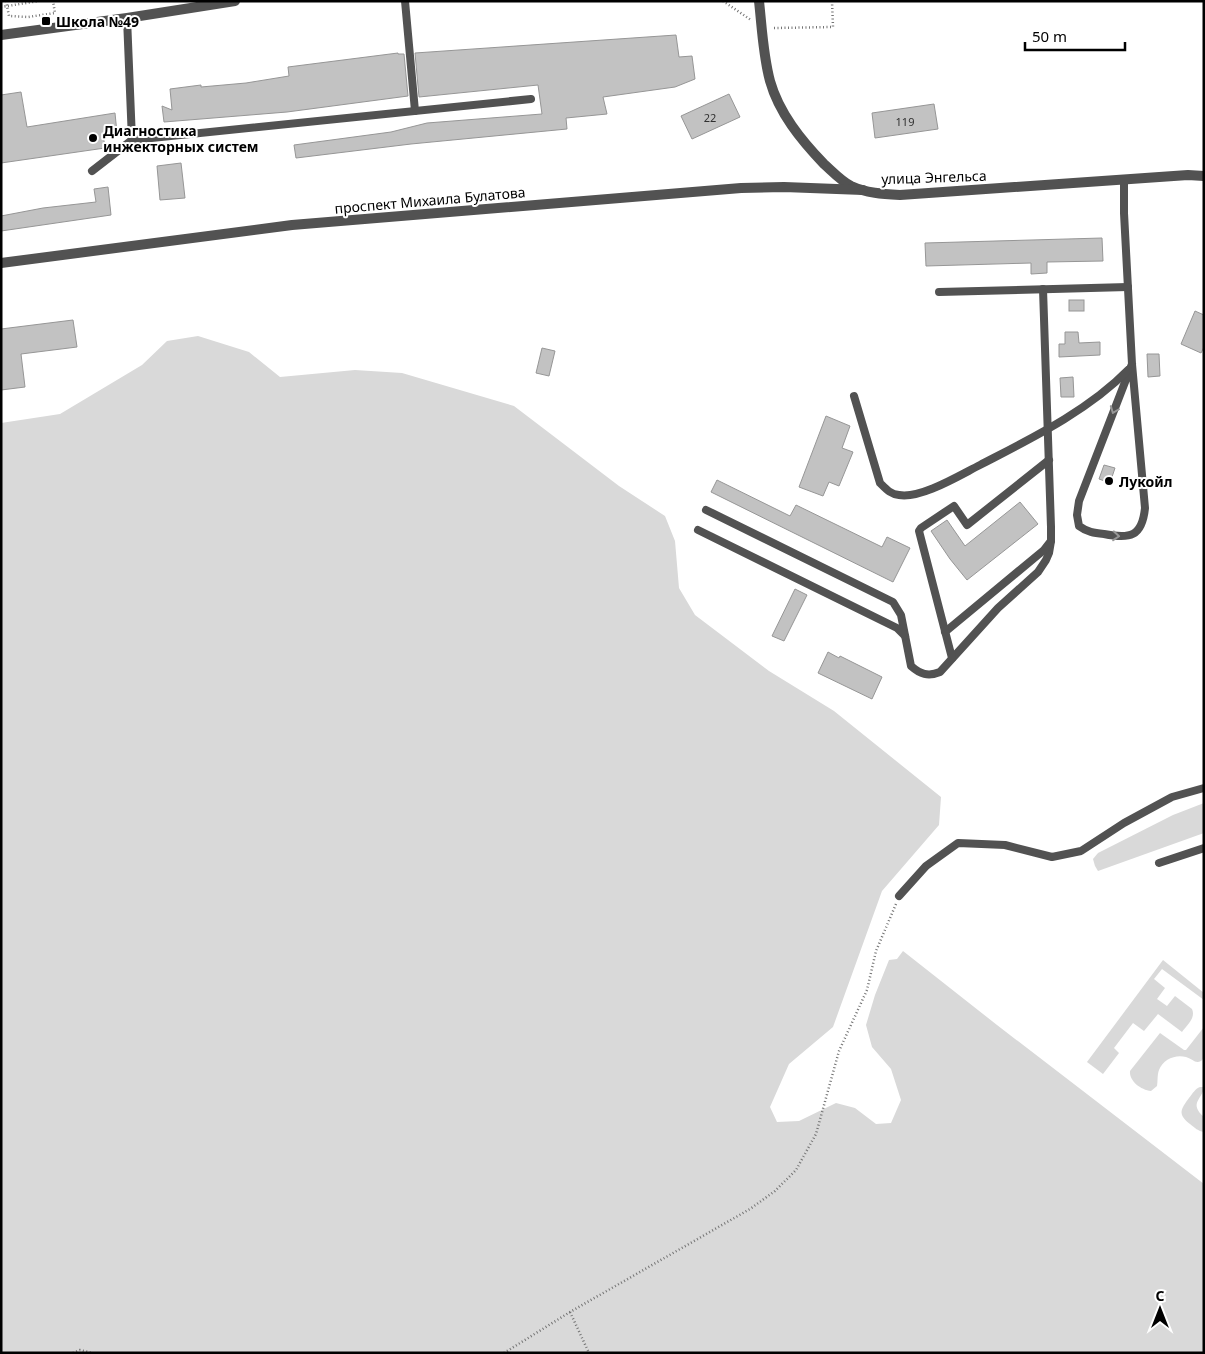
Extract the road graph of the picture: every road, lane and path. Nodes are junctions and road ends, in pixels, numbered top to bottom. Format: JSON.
{"nodes":[{"id":1,"x":6,"y":1,"type":"edge"},
{"id":2,"x":38,"y":1,"type":"edge"},
{"id":3,"x":53,"y":1,"type":"edge"},
{"id":4,"x":235,"y":1,"type":"edge"},
{"id":5,"x":405,"y":1,"type":"edge"},
{"id":6,"x":723,"y":1,"type":"edge"},
{"id":7,"x":759,"y":1,"type":"edge"},
{"id":8,"x":832,"y":1,"type":"edge"},
{"id":9,"x":7,"y":6,"type":"junction"},
{"id":10,"x":1,"y":7,"type":"edge"},
{"id":11,"x":127,"y":18,"type":"junction"},
{"id":12,"x":762,"y":28,"type":"junction"},
{"id":13,"x":1,"y":35,"type":"edge"},
{"id":14,"x":531,"y":99,"type":"dead end"},
{"id":15,"x":415,"y":111,"type":"junction"},
{"id":16,"x":132,"y":140,"type":"junction"},
{"id":17,"x":92,"y":172,"type":"dead end"},
{"id":18,"x":1204,"y":176,"type":"edge"},
{"id":19,"x":1124,"y":180,"type":"junction"},
{"id":20,"x":863,"y":190,"type":"junction"},
{"id":21,"x":1,"y":263,"type":"edge"},
{"id":22,"x":1128,"y":287,"type":"junction"},
{"id":23,"x":1043,"y":289,"type":"junction"},
{"id":24,"x":939,"y":292,"type":"dead end"},
{"id":25,"x":1132,"y":364,"type":"junction"},
{"id":26,"x":854,"y":396,"type":"dead end"},
{"id":27,"x":1048,"y":428,"type":"junction"},
{"id":28,"x":1049,"y":460,"type":"junction"},
{"id":29,"x":706,"y":510,"type":"dead end"},
{"id":30,"x":698,"y":530,"type":"dead end"},
{"id":31,"x":1051,"y":541,"type":"junction"},
{"id":32,"x":945,"y":632,"type":"junction"},
{"id":33,"x":905,"y":637,"type":"junction"},
{"id":34,"x":952,"y":658,"type":"junction"},
{"id":35,"x":1204,"y":788,"type":"edge"},
{"id":36,"x":1204,"y":848,"type":"edge"},
{"id":37,"x":1160,"y":863,"type":"dead end"},
{"id":38,"x":899,"y":896,"type":"joint"},
{"id":39,"x":570,"y":1312,"type":"junction"},
{"id":40,"x":73,"y":1353,"type":"edge"},
{"id":41,"x":92,"y":1353,"type":"edge"},
{"id":42,"x":504,"y":1353,"type":"edge"},
{"id":43,"x":589,"y":1353,"type":"edge"}],
"edges":[{"from":1,"to":9,"type":"path"},
{"from":2,"to":9,"type":"path"},
{"from":3,"to":9,"type":"path"},
{"from":4,"to":11,"type":"street"},
{"from":5,"to":15,"type":"lane"},
{"from":6,"to":12,"type":"path"},
{"from":7,"to":12,"type":"street","name":"улица Энгельса"},
{"from":8,"to":12,"type":"path"},
{"from":9,"to":10,"type":"path"},
{"from":11,"to":13,"type":"street"},
{"from":11,"to":16,"type":"lane"},
{"from":12,"to":20,"type":"street","name":"улица Энгельса"},
{"from":14,"to":15,"type":"lane"},
{"from":15,"to":16,"type":"lane"},
{"from":16,"to":17,"type":"lane"},
{"from":18,"to":19,"type":"street","name":"улица Энгельса"},
{"from":19,"to":20,"type":"street","name":"улица Энгельса"},
{"from":19,"to":22,"type":"lane"},
{"from":20,"to":21,"type":"street","name":"проспект Михаила Булатова"},
{"from":22,"to":23,"type":"lane"},
{"from":22,"to":25,"type":"lane"},
{"from":23,"to":24,"type":"lane"},
{"from":23,"to":27,"type":"lane"},
{"from":25,"to":25,"type":"lane","one_way":true},
{"from":25,"to":27,"type":"lane"},
{"from":26,"to":27,"type":"lane"},
{"from":27,"to":28,"type":"lane"},
{"from":28,"to":31,"type":"lane"},
{"from":28,"to":32,"type":"lane"},
{"from":29,"to":33,"type":"lane"},
{"from":30,"to":33,"type":"lane"},
{"from":31,"to":32,"type":"lane"},
{"from":31,"to":34,"type":"lane"},
{"from":32,"to":34,"type":"lane"},
{"from":33,"to":34,"type":"lane"},
{"from":35,"to":38,"type":"lane"},
{"from":36,"to":37,"type":"lane"},
{"from":38,"to":39,"type":"path"},
{"from":39,"to":42,"type":"path"},
{"from":39,"to":43,"type":"path"},
{"from":40,"to":41,"type":"path"}]}
